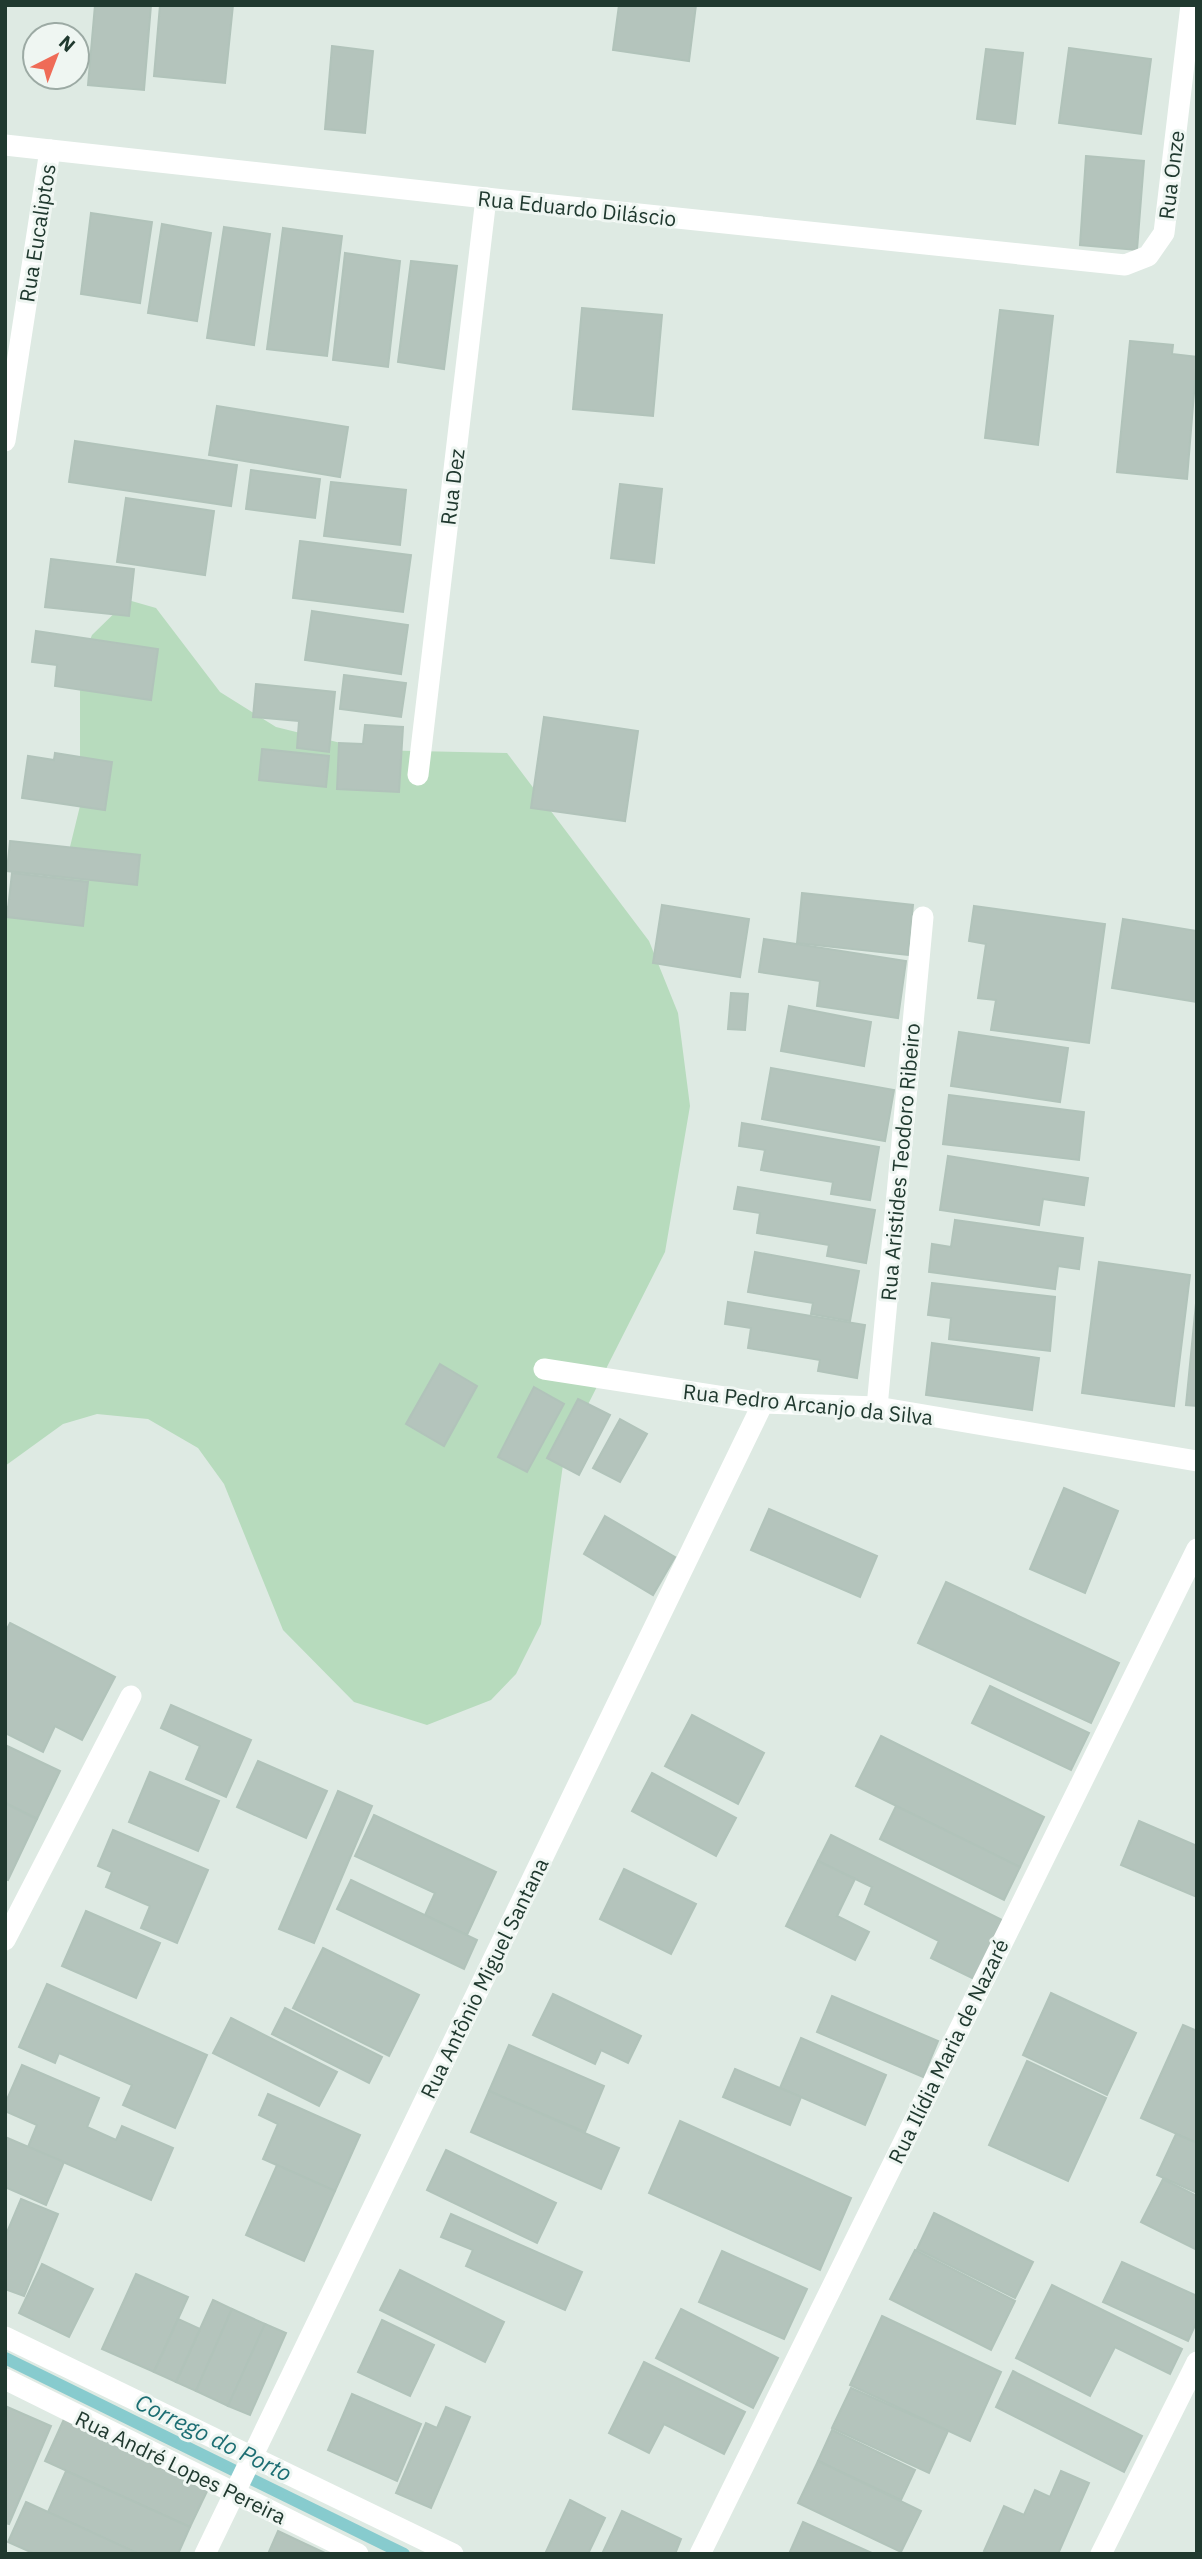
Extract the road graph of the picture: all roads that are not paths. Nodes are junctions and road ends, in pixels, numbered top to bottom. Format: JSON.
{"nodes":[{"id":1,"x":1191,"y":5,"type":"edge"},
{"id":2,"x":5,"y":145,"type":"edge"},
{"id":3,"x":50,"y":150,"type":"junction"},
{"id":4,"x":485,"y":198,"type":"junction"},
{"id":5,"x":1149,"y":256,"type":"joint"},
{"id":6,"x":5,"y":441,"type":"edge"},
{"id":7,"x":418,"y":775,"type":"dead end"},
{"id":8,"x":923,"y":917,"type":"dead end"},
{"id":9,"x":544,"y":1369,"type":"dead end"},
{"id":10,"x":763,"y":1403,"type":"junction"},
{"id":11,"x":877,"y":1407,"type":"junction"},
{"id":12,"x":1197,"y":1461,"type":"edge"},
{"id":13,"x":1197,"y":1549,"type":"edge"},
{"id":14,"x":131,"y":1696,"type":"dead end"},
{"id":15,"x":5,"y":1940,"type":"edge"},
{"id":16,"x":5,"y":2337,"type":"edge"},
{"id":17,"x":1197,"y":2362,"type":"edge"},
{"id":18,"x":5,"y":2379,"type":"edge"},
{"id":19,"x":252,"y":2457,"type":"junction"},
{"id":20,"x":234,"y":2493,"type":"junction"},
{"id":21,"x":205,"y":2554,"type":"edge"},
{"id":22,"x":358,"y":2554,"type":"edge"},
{"id":23,"x":453,"y":2554,"type":"edge"},
{"id":24,"x":700,"y":2554,"type":"edge"},
{"id":25,"x":1101,"y":2554,"type":"edge"}],
"edges":[{"from":1,"to":5,"type":"street","name":"Rua Onze"},
{"from":2,"to":3,"type":"street","name":"Rua Eduardo Diláscio"},
{"from":3,"to":4,"type":"street","name":"Rua Eduardo Diláscio"},
{"from":3,"to":6,"type":"street","name":"Rua Eucaliptos"},
{"from":4,"to":5,"type":"street","name":"Rua Eduardo Diláscio"},
{"from":4,"to":7,"type":"street","name":"Rua Dez"},
{"from":8,"to":11,"type":"street","name":"Rua Aristides Teodoro Ribeiro"},
{"from":9,"to":10,"type":"street","name":"Rua Pedro Arcanjo da Silva"},
{"from":10,"to":11,"type":"street","name":"Rua Pedro Arcanjo da Silva"},
{"from":10,"to":19,"type":"street","name":"Rua Antônio Miguel Santana"},
{"from":11,"to":12,"type":"street","name":"Rua Pedro Arcanjo da Silva"},
{"from":13,"to":24,"type":"street","name":"Rua Ilídia Maria de Nazaré"},
{"from":14,"to":15,"type":"street"},
{"from":16,"to":19,"type":"street","name":"Rua André Lopes Pereira"},
{"from":17,"to":25,"type":"street"},
{"from":18,"to":20,"type":"street","name":"Rua André Lopes Pereira"},
{"from":19,"to":20,"type":"street","name":"Rua Antônio Miguel Santana"},
{"from":19,"to":23,"type":"street","name":"Rua André Lopes Pereira"},
{"from":20,"to":21,"type":"street","name":"Rua Antônio Miguel Santana"},
{"from":20,"to":22,"type":"street","name":"Rua André Lopes Pereira"}]}
